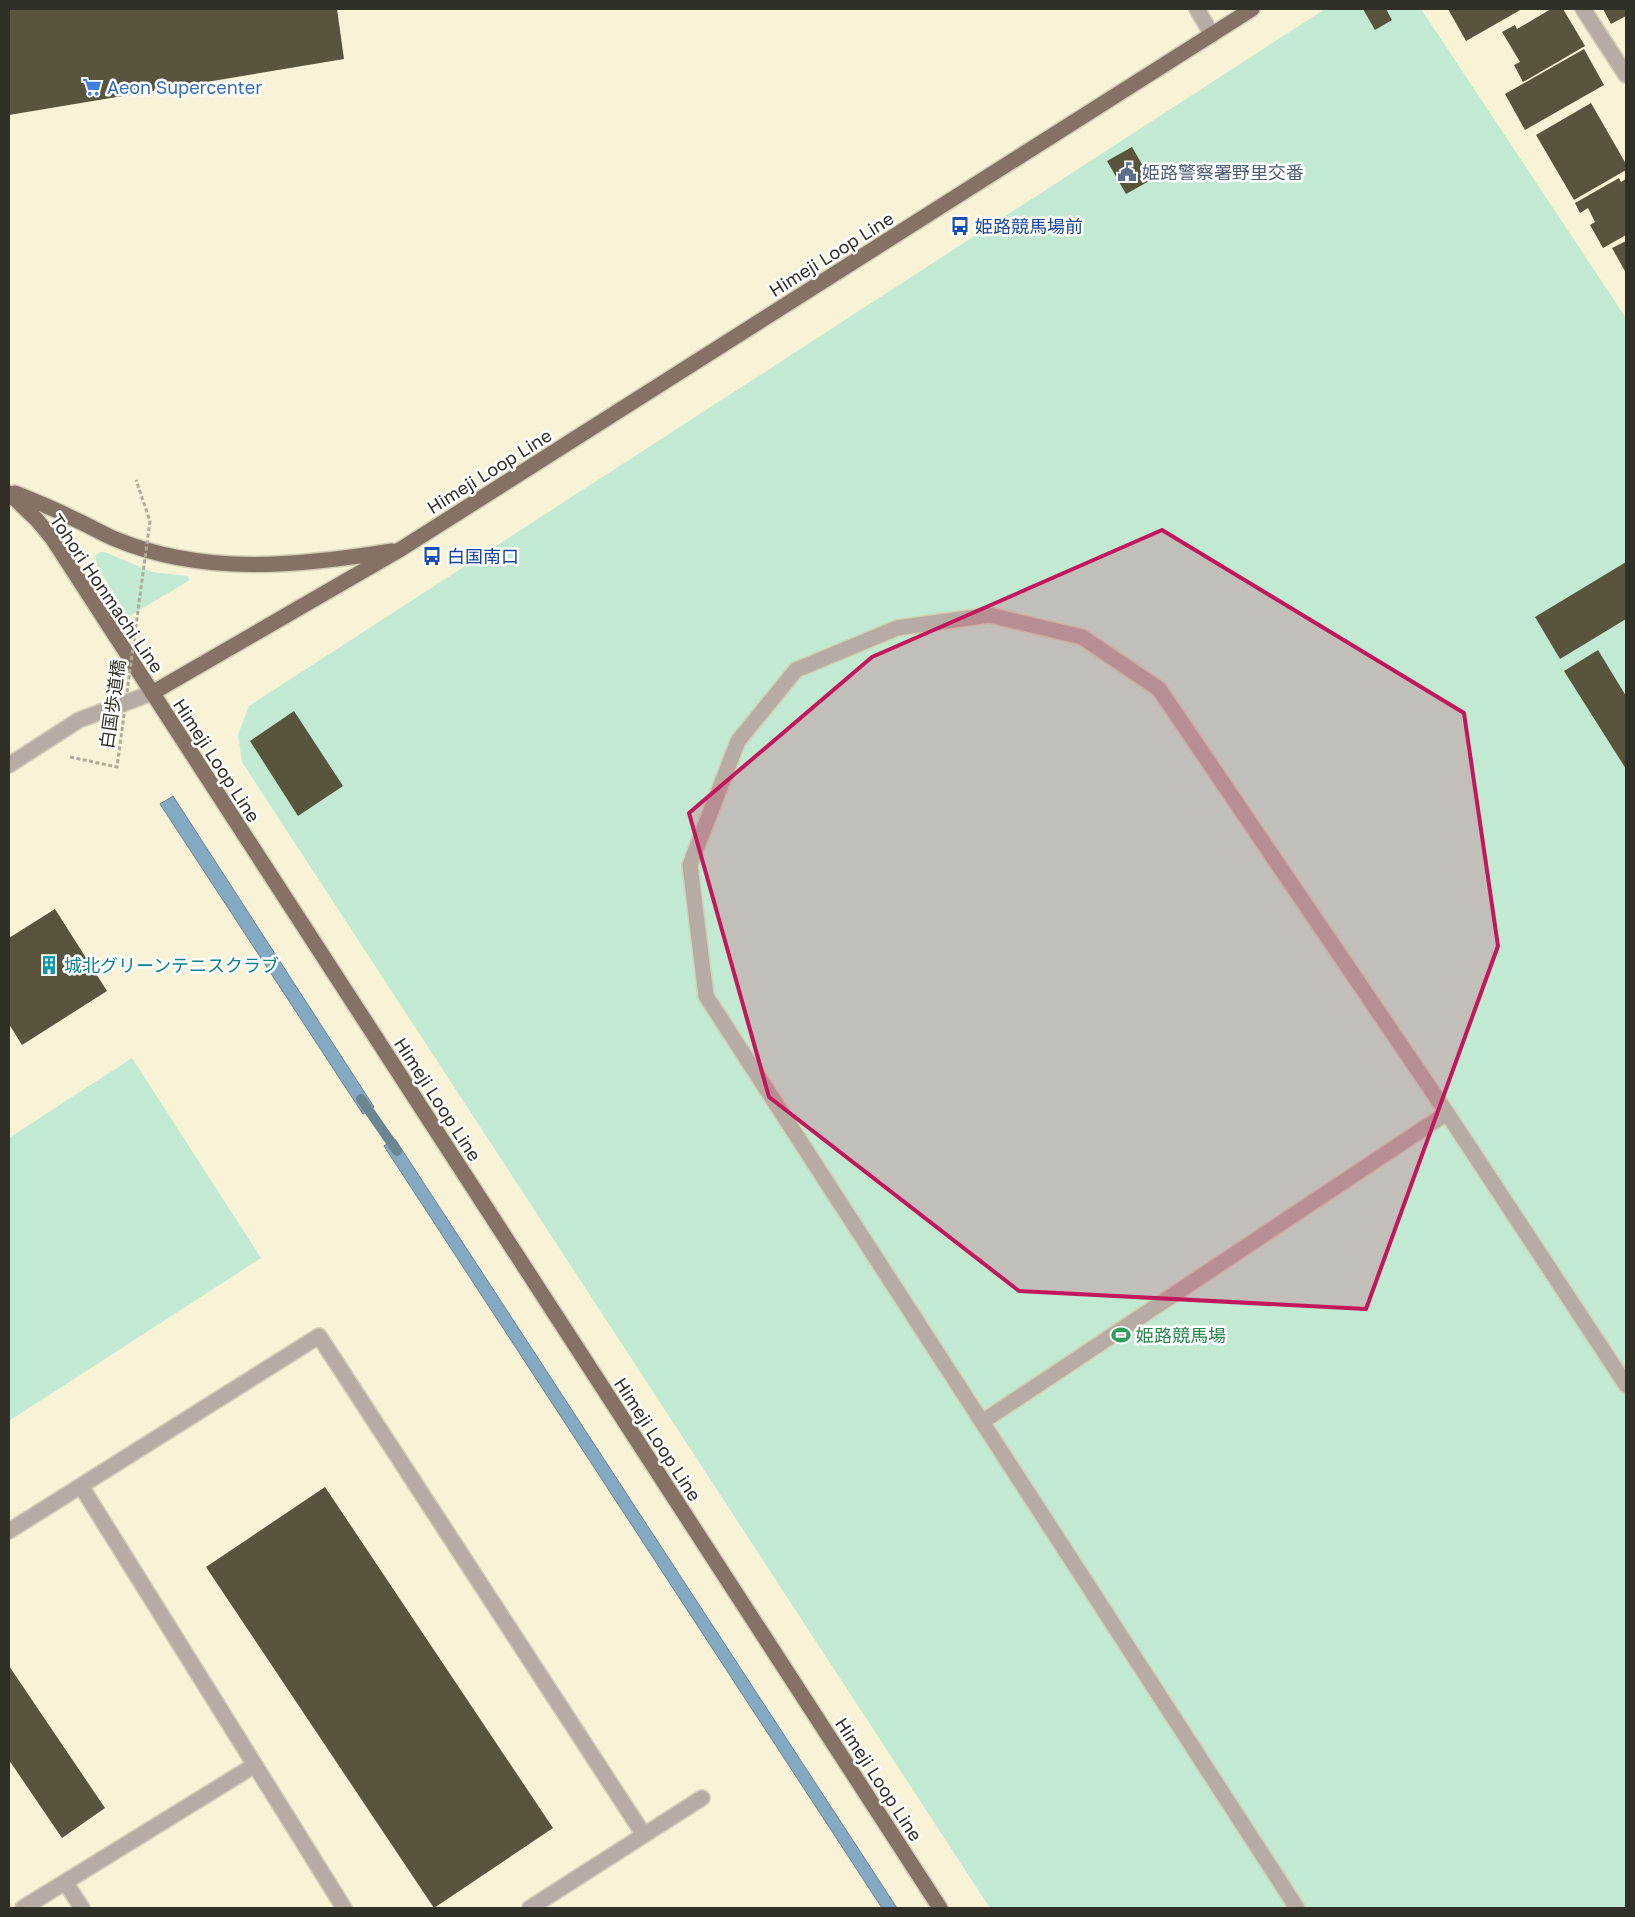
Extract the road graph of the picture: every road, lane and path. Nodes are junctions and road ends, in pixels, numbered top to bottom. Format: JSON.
{"nodes":[{"id":1,"x":1197,"y":9,"type":"edge"},
{"id":2,"x":1252,"y":9,"type":"edge"},
{"id":3,"x":1583,"y":9,"type":"edge"},
{"id":4,"x":1212,"y":35,"type":"junction"},
{"id":5,"x":1626,"y":76,"type":"edge"},
{"id":6,"x":136,"y":480,"type":"dead end"},
{"id":7,"x":9,"y":492,"type":"edge"},
{"id":8,"x":401,"y":549,"type":"junction"},
{"id":9,"x":152,"y":694,"type":"junction"},
{"id":10,"x":70,"y":757,"type":"dead end"},
{"id":11,"x":9,"y":765,"type":"edge"},
{"id":12,"x":1447,"y":1113,"type":"junction"},
{"id":13,"x":1626,"y":1385,"type":"edge"},
{"id":14,"x":982,"y":1422,"type":"junction"},
{"id":15,"x":81,"y":1486,"type":"junction"},
{"id":16,"x":9,"y":1531,"type":"edge"},
{"id":17,"x":255,"y":1765,"type":"junction"},
{"id":18,"x":702,"y":1798,"type":"dead end"},
{"id":19,"x":644,"y":1835,"type":"junction"},
{"id":20,"x":65,"y":1882,"type":"junction"},
{"id":21,"x":23,"y":1908,"type":"edge"},
{"id":22,"x":82,"y":1908,"type":"edge"},
{"id":23,"x":344,"y":1908,"type":"edge"},
{"id":24,"x":530,"y":1908,"type":"edge"},
{"id":25,"x":940,"y":1908,"type":"edge"},
{"id":26,"x":1297,"y":1908,"type":"edge"}],
"edges":[{"from":1,"to":4,"type":"street"},
{"from":2,"to":4,"type":"main road","name":"Himeji Loop Line"},
{"from":3,"to":5,"type":"street"},
{"from":4,"to":8,"type":"main road","name":"Himeji Loop Line"},
{"from":6,"to":10,"type":"path","name":"白国歩道橋","bridge":true},
{"from":7,"to":8,"type":"main road"},
{"from":7,"to":9,"type":"main road","name":"Tohori Honmachi Line"},
{"from":8,"to":9,"type":"main road","name":"Himeji Loop Line"},
{"from":9,"to":11,"type":"street"},
{"from":9,"to":25,"type":"main road","name":"Himeji Loop Line"},
{"from":12,"to":13,"type":"street"},
{"from":12,"to":14,"type":"street"},
{"from":12,"to":14,"type":"street"},
{"from":14,"to":26,"type":"street"},
{"from":15,"to":16,"type":"street"},
{"from":15,"to":17,"type":"street"},
{"from":15,"to":19,"type":"street"},
{"from":17,"to":20,"type":"street"},
{"from":17,"to":23,"type":"street"},
{"from":18,"to":19,"type":"street"},
{"from":19,"to":24,"type":"street"},
{"from":20,"to":21,"type":"street"},
{"from":20,"to":22,"type":"street"}]}
